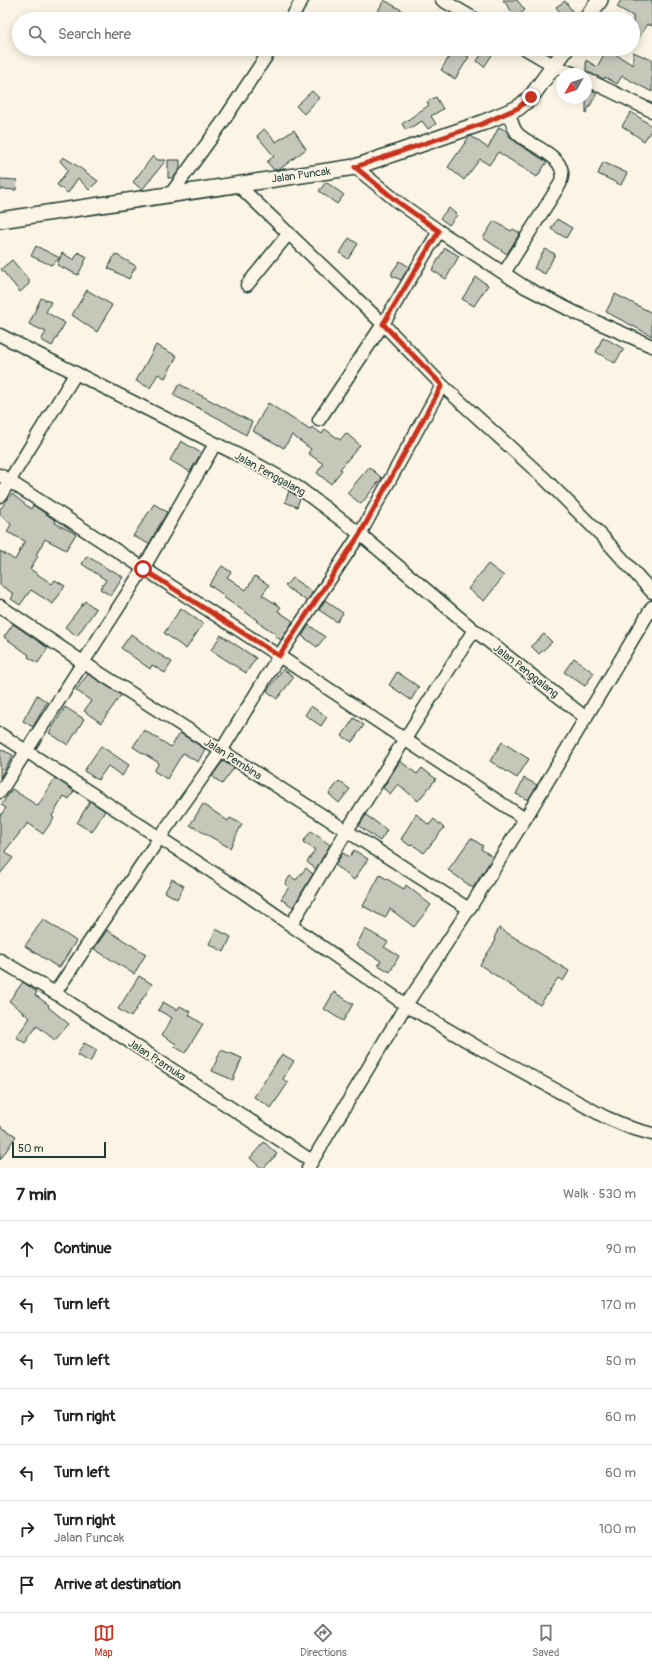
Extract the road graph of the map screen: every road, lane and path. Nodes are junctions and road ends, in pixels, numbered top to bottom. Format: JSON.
{"nodes":[{"id":1,"x":302,"y":0,"type":"edge"},
{"id":2,"x":442,"y":0,"type":"edge"},
{"id":3,"x":600,"y":0,"type":"edge"},
{"id":4,"x":295,"y":12,"type":"edge"},
{"id":5,"x":462,"y":12,"type":"edge"},
{"id":6,"x":591,"y":12,"type":"edge"},
{"id":7,"x":267,"y":56,"type":"edge"},
{"id":8,"x":538,"y":56,"type":"edge"},
{"id":9,"x":561,"y":56,"type":"edge"},
{"id":10,"x":555,"y":66,"type":"junction"},
{"id":11,"x":560,"y":68,"type":"edge"},
{"id":12,"x":592,"y":82,"type":"edge"},
{"id":13,"x":652,"y":111,"type":"edge"},
{"id":14,"x":508,"y":112,"type":"junction"},
{"id":15,"x":355,"y":167,"type":"junction"},
{"id":16,"x":237,"y":184,"type":"junction"},
{"id":17,"x":170,"y":195,"type":"junction"},
{"id":18,"x":0,"y":220,"type":"edge"},
{"id":19,"x":439,"y":231,"type":"junction"},
{"id":20,"x":289,"y":233,"type":"junction"},
{"id":21,"x":504,"y":273,"type":"junction"},
{"id":22,"x":247,"y":285,"type":"dead end"},
{"id":23,"x":383,"y":324,"type":"junction"},
{"id":24,"x":0,"y":335,"type":"edge"},
{"id":25,"x":652,"y":346,"type":"edge"},
{"id":26,"x":76,"y":373,"type":"junction"},
{"id":27,"x":442,"y":385,"type":"junction"},
{"id":28,"x":319,"y":420,"type":"dead end"},
{"id":29,"x":215,"y":444,"type":"junction"},
{"id":30,"x":5,"y":478,"type":"edge"},
{"id":31,"x":0,"y":496,"type":"edge"},
{"id":32,"x":360,"y":534,"type":"junction"},
{"id":33,"x":143,"y":569,"type":"junction"},
{"id":34,"x":652,"y":592,"type":"edge"},
{"id":35,"x":0,"y":606,"type":"edge"},
{"id":36,"x":652,"y":607,"type":"edge"},
{"id":37,"x":474,"y":630,"type":"junction"},
{"id":38,"x":279,"y":656,"type":"junction"},
{"id":39,"x":84,"y":663,"type":"junction"},
{"id":40,"x":586,"y":718,"type":"junction"},
{"id":41,"x":0,"y":734,"type":"edge"},
{"id":42,"x":404,"y":740,"type":"junction"},
{"id":43,"x":27,"y":750,"type":"junction"},
{"id":44,"x":221,"y":751,"type":"junction"},
{"id":45,"x":0,"y":792,"type":"edge"},
{"id":46,"x":525,"y":819,"type":"junction"},
{"id":47,"x":346,"y":832,"type":"junction"},
{"id":48,"x":160,"y":837,"type":"junction"},
{"id":49,"x":469,"y":909,"type":"junction"},
{"id":50,"x":291,"y":925,"type":"junction"},
{"id":51,"x":0,"y":960,"type":"edge"},
{"id":52,"x":55,"y":993,"type":"junction"},
{"id":53,"x":406,"y":1005,"type":"junction"},
{"id":54,"x":652,"y":1134,"type":"edge"},
{"id":55,"x":310,"y":1165,"type":"edge"}],
"edges":[{"from":1,"to":4,"type":"street"},
{"from":2,"to":5,"type":"street"},
{"from":3,"to":6,"type":"street"},
{"from":7,"to":17,"type":"street"},
{"from":8,"to":10,"type":"street"},
{"from":9,"to":10,"type":"street","name":"Jalan Puncak"},
{"from":10,"to":11,"type":"street"},
{"from":10,"to":14,"type":"street","name":"Jalan Puncak"},
{"from":12,"to":13,"type":"street"},
{"from":14,"to":15,"type":"street","name":"Jalan Puncak"},
{"from":14,"to":21,"type":"street"},
{"from":15,"to":16,"type":"street","name":"Jalan Puncak"},
{"from":15,"to":19,"type":"street"},
{"from":16,"to":17,"type":"street","name":"Jalan Puncak"},
{"from":16,"to":20,"type":"street"},
{"from":17,"to":18,"type":"street","name":"Jalan Puncak"},
{"from":19,"to":21,"type":"street"},
{"from":19,"to":23,"type":"street"},
{"from":20,"to":22,"type":"street"},
{"from":20,"to":23,"type":"street"},
{"from":21,"to":25,"type":"street"},
{"from":23,"to":27,"type":"street"},
{"from":23,"to":28,"type":"street"},
{"from":24,"to":26,"type":"street","name":"Jalan Penggalang"},
{"from":26,"to":29,"type":"street","name":"Jalan Penggalang"},
{"from":26,"to":30,"type":"street"},
{"from":27,"to":32,"type":"street"},
{"from":27,"to":34,"type":"street"},
{"from":29,"to":32,"type":"street","name":"Jalan Penggalang"},
{"from":29,"to":33,"type":"street"},
{"from":30,"to":31,"type":"street"},
{"from":30,"to":33,"type":"street"},
{"from":32,"to":37,"type":"street","name":"Jalan Penggalang"},
{"from":32,"to":38,"type":"street"},
{"from":33,"to":38,"type":"street"},
{"from":33,"to":39,"type":"street"},
{"from":35,"to":39,"type":"street","name":"Jalan Pembina"},
{"from":36,"to":40,"type":"street"},
{"from":37,"to":40,"type":"street","name":"Jalan Penggalang"},
{"from":37,"to":42,"type":"street"},
{"from":38,"to":42,"type":"street"},
{"from":38,"to":44,"type":"street"},
{"from":39,"to":43,"type":"street"},
{"from":39,"to":44,"type":"street","name":"Jalan Pembina"},
{"from":40,"to":46,"type":"street"},
{"from":41,"to":43,"type":"street"},
{"from":42,"to":46,"type":"street"},
{"from":42,"to":47,"type":"street"},
{"from":43,"to":45,"type":"street"},
{"from":43,"to":48,"type":"street"},
{"from":44,"to":47,"type":"street","name":"Jalan Pembina"},
{"from":44,"to":48,"type":"street"},
{"from":46,"to":49,"type":"street"},
{"from":47,"to":49,"type":"street","name":"Jalan Pembina"},
{"from":47,"to":50,"type":"street"},
{"from":48,"to":50,"type":"street"},
{"from":48,"to":52,"type":"street"},
{"from":49,"to":53,"type":"street"},
{"from":50,"to":53,"type":"street"},
{"from":51,"to":52,"type":"street","name":"Jalan Pramuka"},
{"from":52,"to":55,"type":"street","name":"Jalan Pramuka"},
{"from":53,"to":54,"type":"street"},
{"from":53,"to":55,"type":"street"}]}
